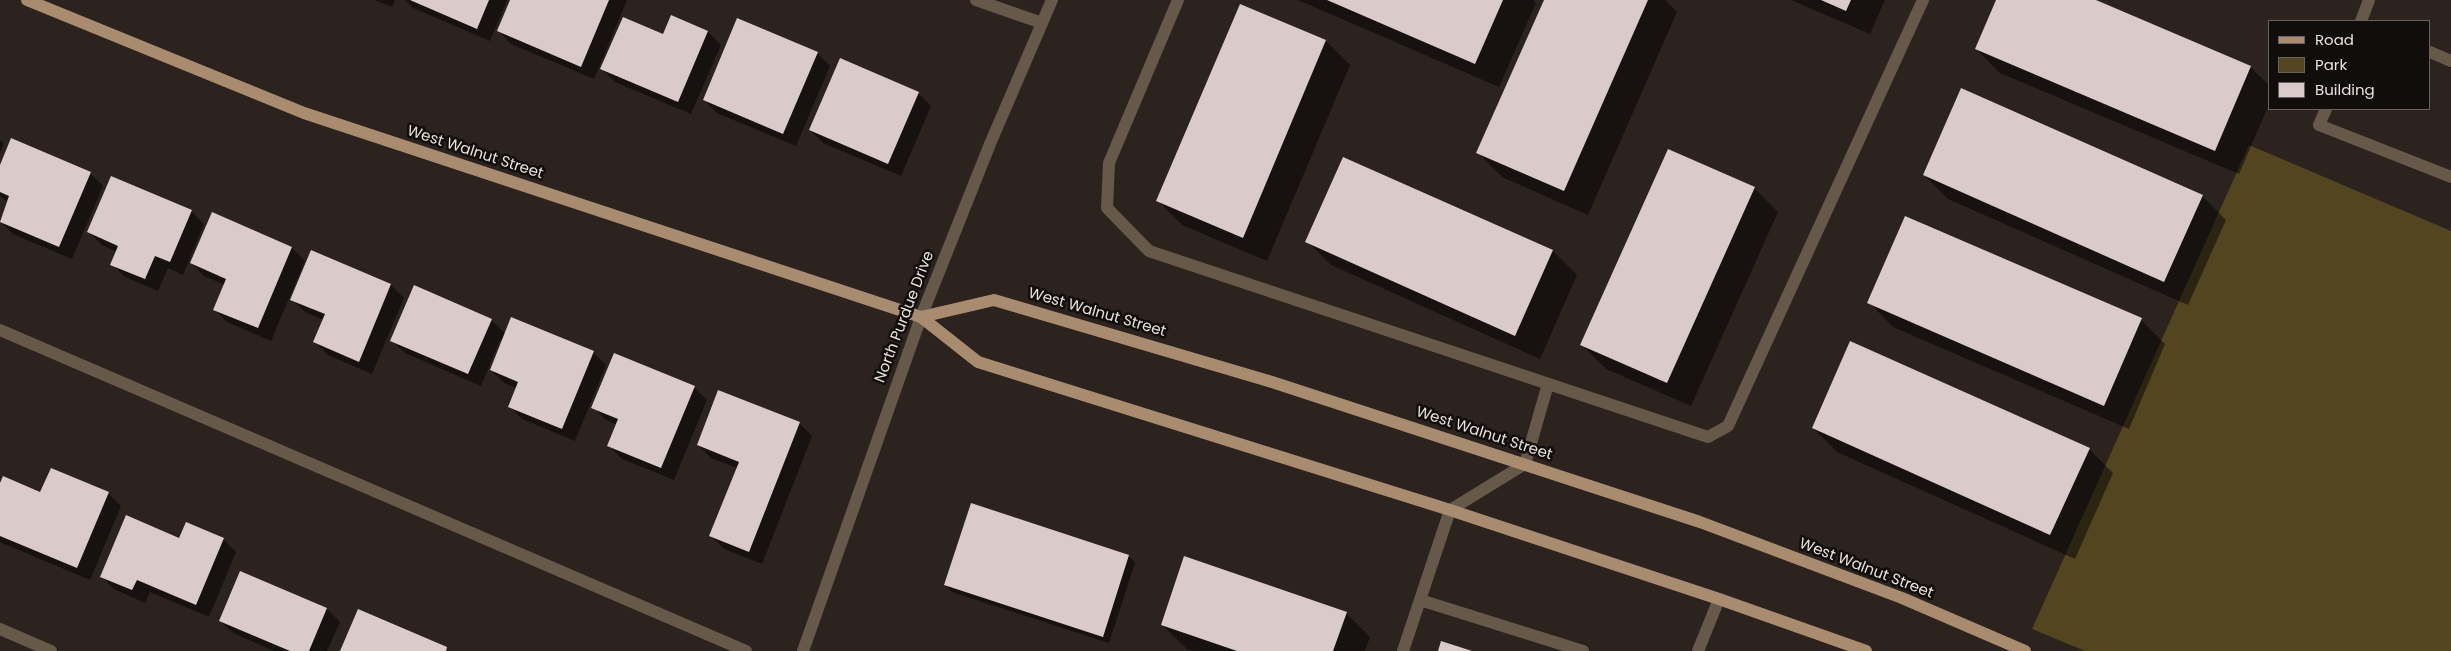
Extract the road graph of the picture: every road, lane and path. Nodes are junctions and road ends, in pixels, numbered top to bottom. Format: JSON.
{"nodes":[{"id":1,"x":27,"y":0,"type":"edge"},
{"id":2,"x":976,"y":0,"type":"edge"},
{"id":3,"x":1052,"y":0,"type":"edge"},
{"id":4,"x":1178,"y":0,"type":"edge"},
{"id":5,"x":1923,"y":0,"type":"edge"},
{"id":6,"x":2369,"y":0,"type":"edge"},
{"id":7,"x":2361,"y":20,"type":"edge"},
{"id":8,"x":1042,"y":23,"type":"junction"},
{"id":9,"x":2431,"y":52,"type":"edge"},
{"id":10,"x":2451,"y":61,"type":"edge"},
{"id":11,"x":2326,"y":110,"type":"edge"},
{"id":12,"x":2451,"y":178,"type":"edge"},
{"id":13,"x":921,"y":317,"type":"junction"},
{"id":14,"x":0,"y":330,"type":"edge"},
{"id":15,"x":1548,"y":384,"type":"junction"},
{"id":16,"x":1525,"y":464,"type":"junction"},
{"id":17,"x":1450,"y":510,"type":"junction"},
{"id":18,"x":1719,"y":599,"type":"junction"},
{"id":19,"x":1420,"y":600,"type":"junction"},
{"id":20,"x":0,"y":629,"type":"edge"},
{"id":21,"x":51,"y":651,"type":"edge"},
{"id":22,"x":746,"y":651,"type":"edge"},
{"id":23,"x":803,"y":651,"type":"edge"},
{"id":24,"x":1403,"y":651,"type":"edge"},
{"id":25,"x":1583,"y":651,"type":"edge"},
{"id":26,"x":1698,"y":651,"type":"edge"},
{"id":27,"x":1866,"y":651,"type":"edge"},
{"id":28,"x":2025,"y":651,"type":"edge"}],
"edges":[{"from":1,"to":13,"type":"main road","name":"West Walnut Street"},
{"from":2,"to":8,"type":"street"},
{"from":3,"to":8,"type":"street","name":"North Purdue Drive"},
{"from":4,"to":15,"type":"street"},
{"from":5,"to":15,"type":"street"},
{"from":6,"to":7,"type":"street"},
{"from":8,"to":13,"type":"street","name":"North Purdue Drive"},
{"from":9,"to":10,"type":"street"},
{"from":11,"to":12,"type":"street"},
{"from":13,"to":16,"type":"main road","name":"West Walnut Street"},
{"from":13,"to":17,"type":"main road","name":"West Walnut Street"},
{"from":13,"to":23,"type":"street","name":"North Purdue Drive"},
{"from":14,"to":22,"type":"street"},
{"from":15,"to":16,"type":"street"},
{"from":16,"to":17,"type":"street"},
{"from":16,"to":28,"type":"main road","name":"West Walnut Street"},
{"from":17,"to":18,"type":"main road","name":"West Walnut Street"},
{"from":17,"to":19,"type":"street"},
{"from":18,"to":26,"type":"street"},
{"from":18,"to":27,"type":"main road","name":"West Walnut Street"},
{"from":19,"to":24,"type":"street"},
{"from":19,"to":25,"type":"street"},
{"from":20,"to":21,"type":"street"}]}
